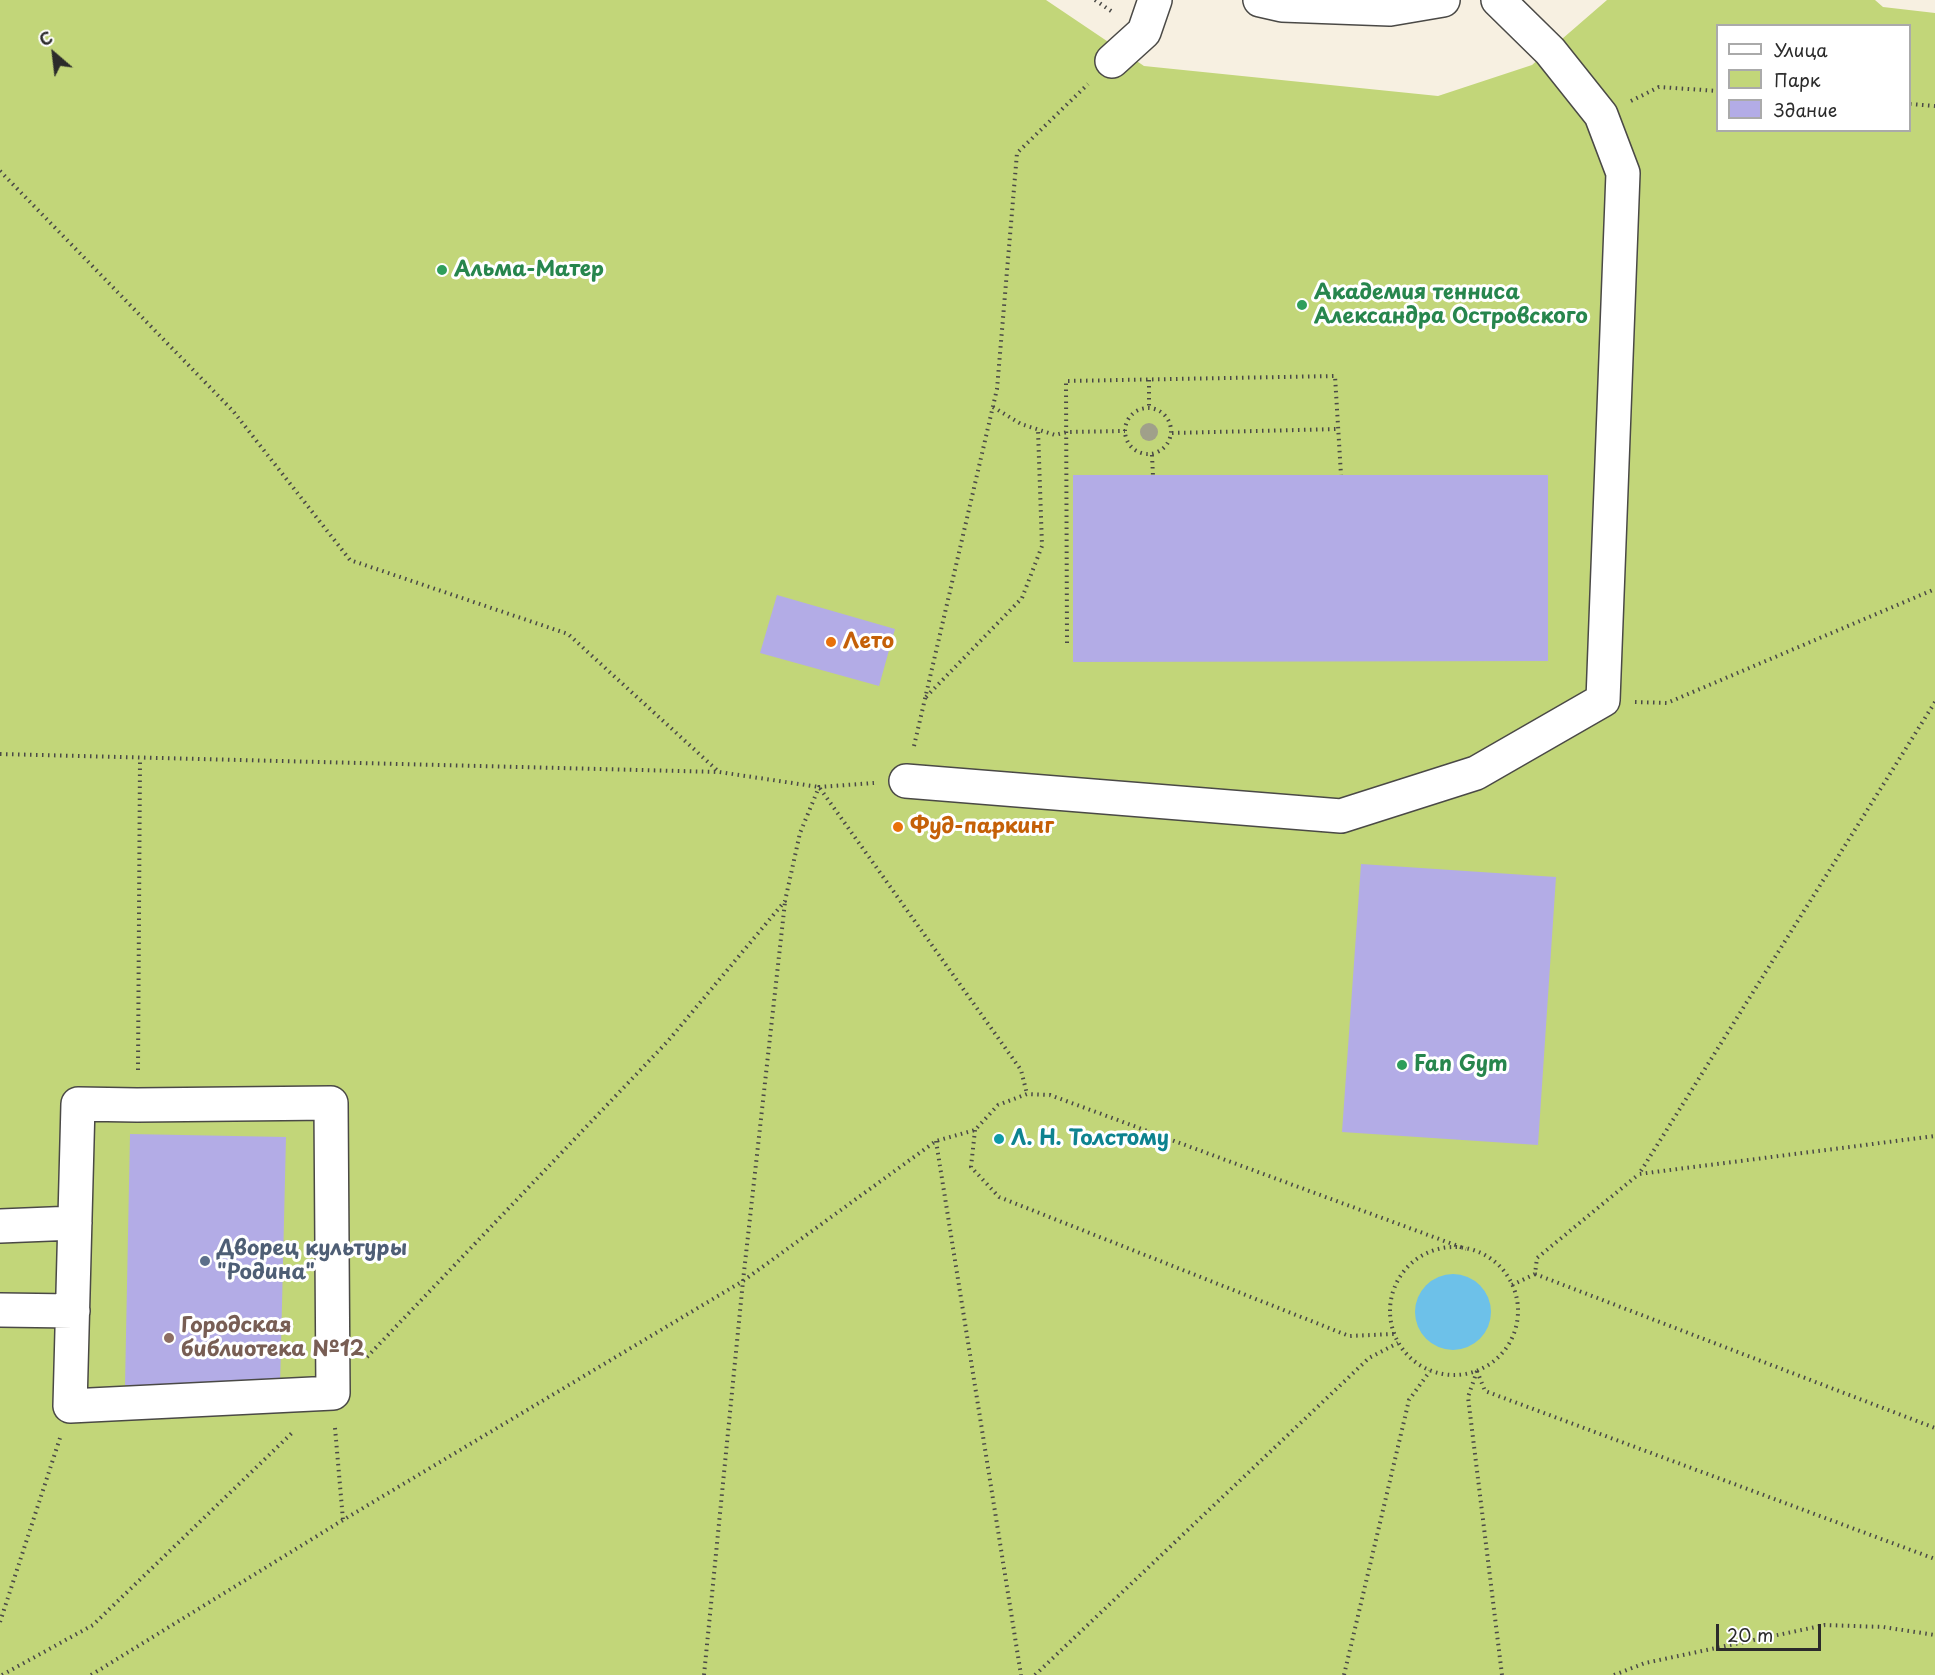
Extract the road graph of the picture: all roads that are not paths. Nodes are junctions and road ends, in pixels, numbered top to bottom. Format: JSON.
{"nodes":[{"id":1,"x":1155,"y":0,"type":"edge"},
{"id":2,"x":1260,"y":0,"type":"edge"},
{"id":3,"x":1443,"y":0,"type":"edge"},
{"id":4,"x":1498,"y":0,"type":"edge"},
{"id":5,"x":1112,"y":61,"type":"road end"},
{"id":6,"x":906,"y":781,"type":"road end"},
{"id":7,"x":75,"y":1223,"type":"junction"},
{"id":8,"x":0,"y":1226,"type":"edge"},
{"id":9,"x":0,"y":1310,"type":"edge"},
{"id":10,"x":72,"y":1311,"type":"junction"}],
"edges":[{"from":1,"to":5,"type":"street"},
{"from":2,"to":3,"type":"street"},
{"from":4,"to":6,"type":"street"},
{"from":7,"to":8,"type":"street"},
{"from":7,"to":10,"type":"street"},
{"from":7,"to":10,"type":"street"},
{"from":9,"to":10,"type":"street"}]}
